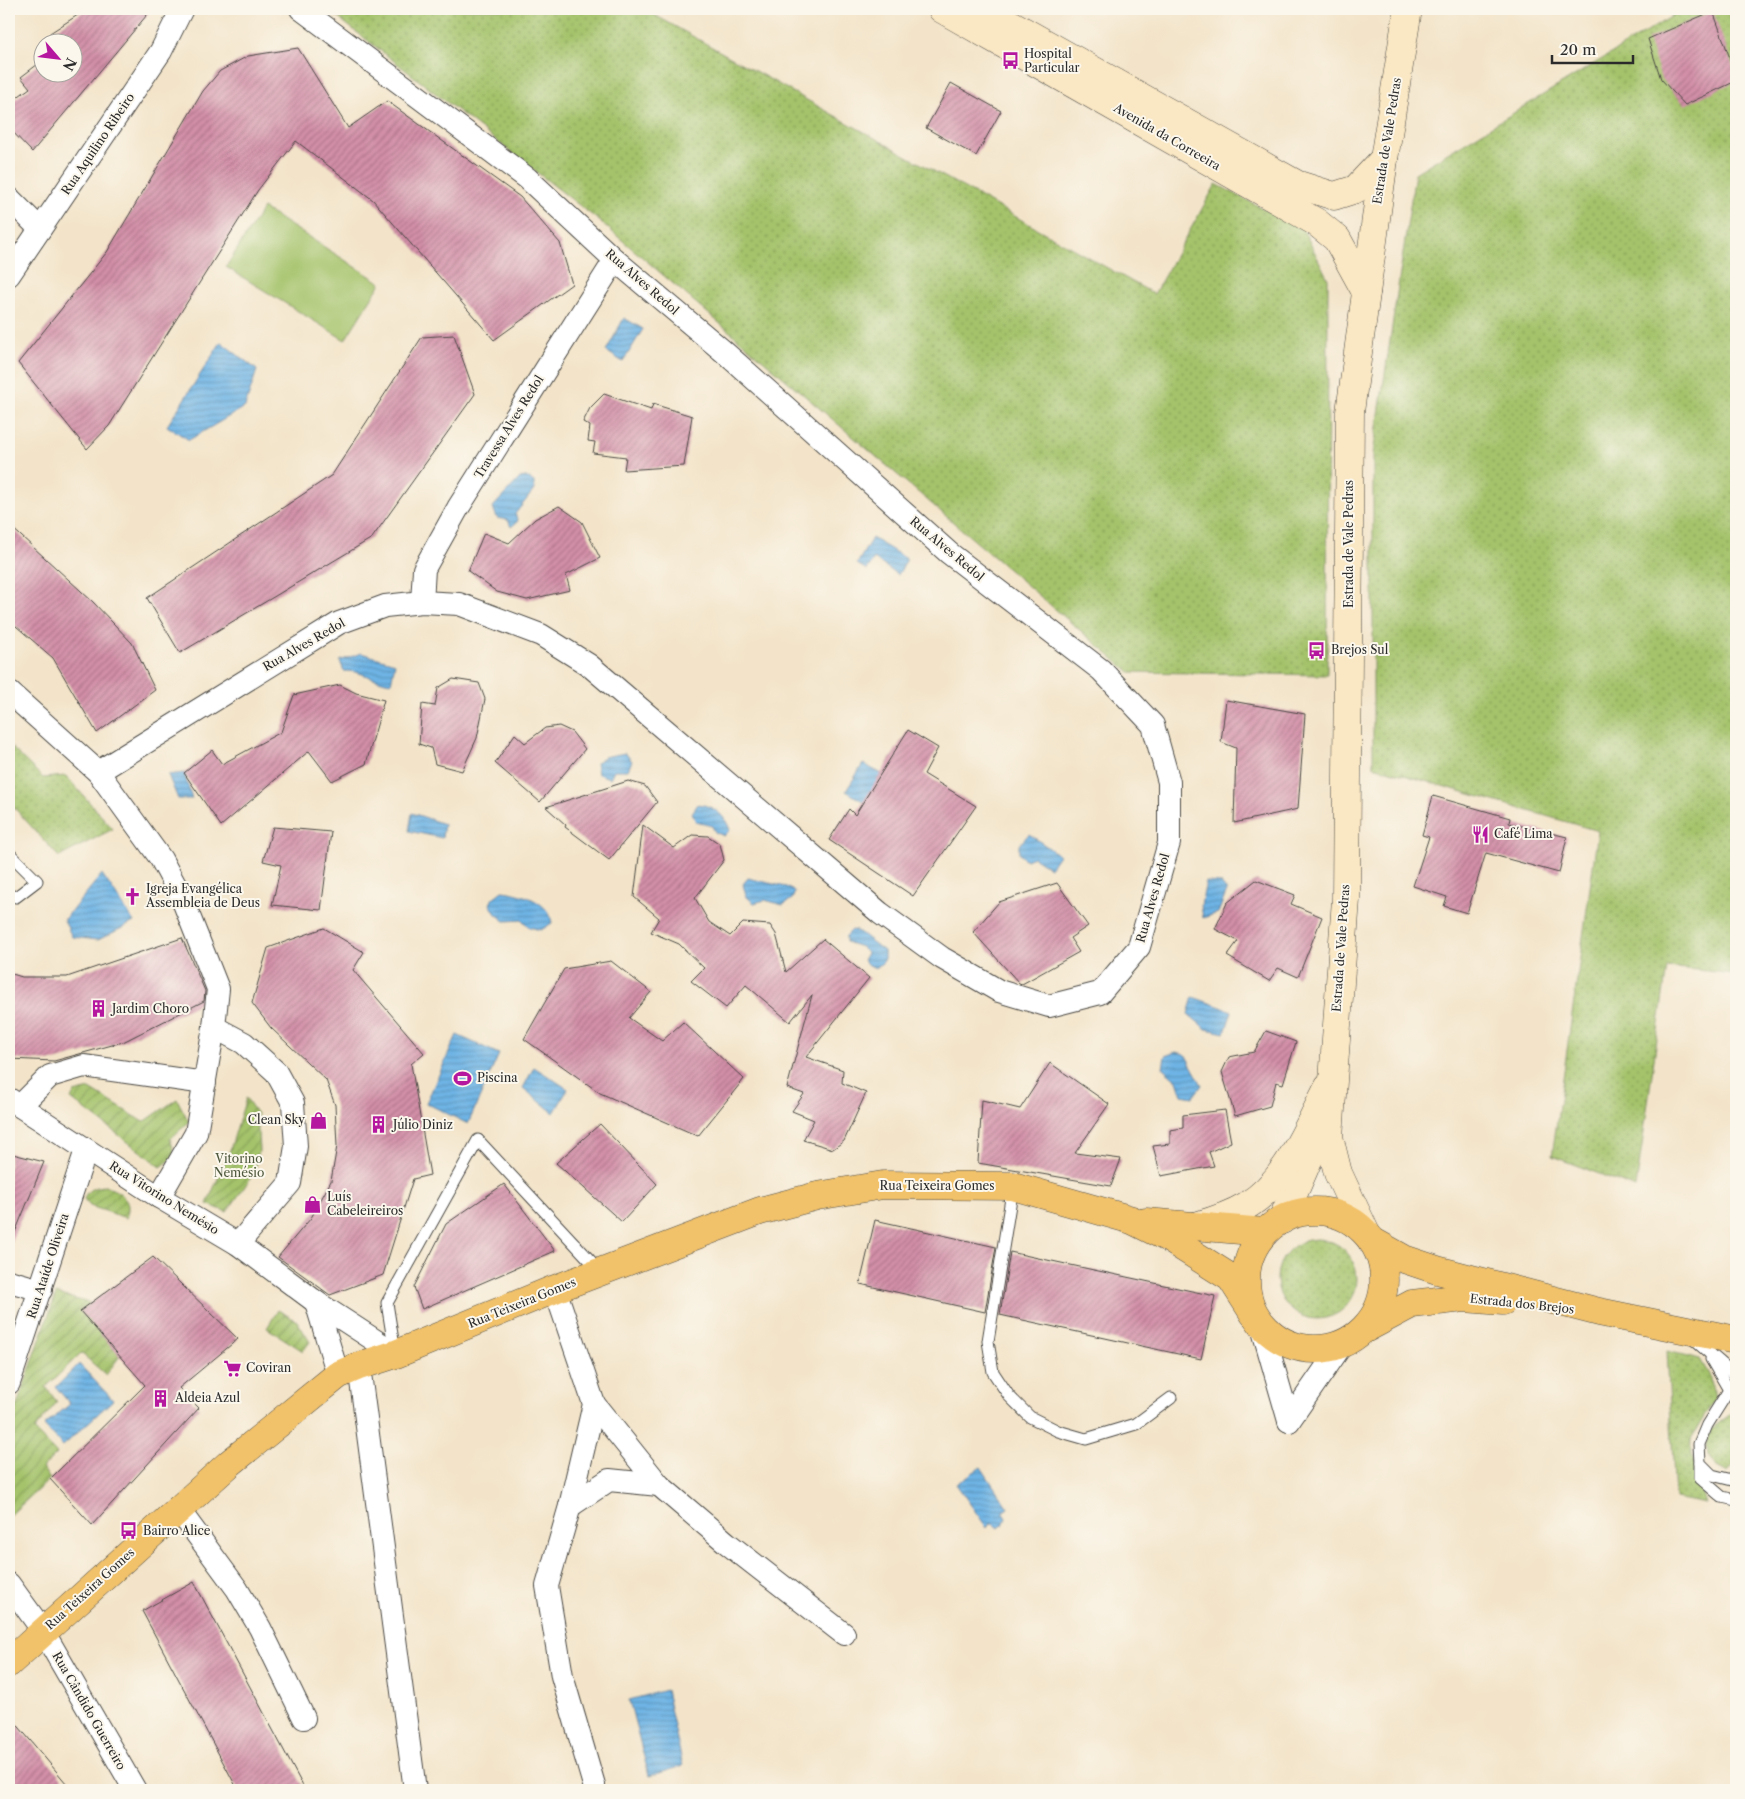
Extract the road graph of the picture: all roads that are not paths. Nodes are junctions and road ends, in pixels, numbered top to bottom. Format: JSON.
{"nodes":[{"id":1,"x":182,"y":9,"type":"edge"},
{"id":2,"x":301,"y":9,"type":"edge"},
{"id":3,"x":942,"y":9,"type":"edge"},
{"id":4,"x":984,"y":9,"type":"edge"},
{"id":5,"x":1408,"y":9,"type":"edge"},
{"id":6,"x":1384,"y":159,"type":"junction"},
{"id":7,"x":9,"y":198,"type":"edge"},
{"id":8,"x":40,"y":229,"type":"junction"},
{"id":9,"x":615,"y":260,"type":"junction"},
{"id":10,"x":9,"y":276,"type":"edge"},
{"id":11,"x":1366,"y":292,"type":"junction"},
{"id":12,"x":422,"y":602,"type":"junction"},
{"id":13,"x":9,"y":692,"type":"edge"},
{"id":14,"x":98,"y":772,"type":"junction"},
{"id":15,"x":9,"y":853,"type":"edge"},
{"id":16,"x":9,"y":895,"type":"edge"},
{"id":17,"x":214,"y":1027,"type":"junction"},
{"id":18,"x":1332,"y":1082,"type":"junction"},
{"id":19,"x":205,"y":1083,"type":"junction"},
{"id":20,"x":14,"y":1102,"type":"edge"},
{"id":21,"x":86,"y":1150,"type":"junction"},
{"id":22,"x":1013,"y":1186,"type":"junction"},
{"id":23,"x":159,"y":1197,"type":"junction"},
{"id":24,"x":1132,"y":1220,"type":"junction"},
{"id":25,"x":1196,"y":1226,"type":"junction"},
{"id":26,"x":1273,"y":1226,"type":"junction"},
{"id":27,"x":1368,"y":1236,"type":"junction"},
{"id":28,"x":238,"y":1244,"type":"junction"},
{"id":29,"x":601,"y":1272,"type":"junction"},
{"id":30,"x":9,"y":1281,"type":"edge"},
{"id":31,"x":555,"y":1289,"type":"junction"},
{"id":32,"x":41,"y":1290,"type":"junction"},
{"id":33,"x":316,"y":1302,"type":"junction"},
{"id":34,"x":1599,"y":1312,"type":"junction"},
{"id":35,"x":1258,"y":1321,"type":"junction"},
{"id":36,"x":1681,"y":1329,"type":"junction"},
{"id":37,"x":1352,"y":1338,"type":"junction"},
{"id":38,"x":1736,"y":1340,"type":"edge"},
{"id":39,"x":1707,"y":1351,"type":"junction"},
{"id":40,"x":396,"y":1354,"type":"junction"},
{"id":41,"x":348,"y":1370,"type":"junction"},
{"id":42,"x":1736,"y":1376,"type":"edge"},
{"id":43,"x":9,"y":1383,"type":"edge"},
{"id":44,"x":1733,"y":1393,"type":"edge"},
{"id":45,"x":1171,"y":1398,"type":"dead end"},
{"id":46,"x":1736,"y":1401,"type":"edge"},
{"id":47,"x":594,"y":1404,"type":"junction"},
{"id":48,"x":1700,"y":1463,"type":"junction"},
{"id":49,"x":1736,"y":1481,"type":"edge"},
{"id":50,"x":660,"y":1485,"type":"junction"},
{"id":51,"x":1736,"y":1500,"type":"edge"},
{"id":52,"x":570,"y":1506,"type":"junction"},
{"id":53,"x":178,"y":1510,"type":"junction"},
{"id":54,"x":9,"y":1584,"type":"edge"},
{"id":55,"x":44,"y":1631,"type":"junction"},
{"id":56,"x":844,"y":1634,"type":"dead end"},
{"id":57,"x":9,"y":1663,"type":"edge"},
{"id":58,"x":304,"y":1718,"type":"dead end"},
{"id":59,"x":594,"y":1784,"type":"dead end"},
{"id":60,"x":135,"y":1790,"type":"edge"},
{"id":61,"x":415,"y":1790,"type":"edge"}],
"edges":[{"from":1,"to":8,"type":"street","name":"Rua Aquilino Ribeiro"},
{"from":2,"to":9,"type":"street","name":"Rua Alves Redol"},
{"from":3,"to":11,"type":"main road","name":"Avenida da Correeira"},
{"from":4,"to":6,"type":"main road","name":"Avenida da Correeira"},
{"from":5,"to":6,"type":"main road","name":"Estrada de Vale Pedras"},
{"from":6,"to":11,"type":"main road","name":"Estrada de Vale Pedras"},
{"from":7,"to":8,"type":"street"},
{"from":8,"to":10,"type":"street","name":"Rua Aquilino Ribeiro"},
{"from":9,"to":12,"type":"street","name":"Travessa Alves Redol"},
{"from":9,"to":12,"type":"street","name":"Rua Alves Redol"},
{"from":11,"to":18,"type":"main road","name":"Estrada de Vale Pedras"},
{"from":12,"to":14,"type":"street","name":"Rua Alves Redol"},
{"from":13,"to":14,"type":"street"},
{"from":14,"to":17,"type":"street"},
{"from":15,"to":16,"type":"lane"},
{"from":17,"to":19,"type":"street"},
{"from":17,"to":28,"type":"street"},
{"from":18,"to":25,"type":"main road"},
{"from":18,"to":26,"type":"main road","name":"Estrada de Vale Pedras"},
{"from":18,"to":27,"type":"main road","name":"Estrada de Vale Pedras"},
{"from":19,"to":20,"type":"street"},
{"from":19,"to":23,"type":"street"},
{"from":20,"to":21,"type":"street","name":"Rua Vitorino Nemésio"},
{"from":21,"to":23,"type":"street","name":"Rua Vitorino Nemésio"},
{"from":21,"to":32,"type":"street","name":"Rua Ataíde Oliveira"},
{"from":22,"to":24,"type":"main road","name":"Rua Teixeira Gomes"},
{"from":22,"to":29,"type":"main road","name":"Rua Teixeira Gomes"},
{"from":22,"to":45,"type":"lane"},
{"from":23,"to":28,"type":"street","name":"Rua Vitorino Nemésio"},
{"from":24,"to":25,"type":"main road","name":"Rua Teixeira Gomes"},
{"from":24,"to":35,"type":"main road","name":"Rua Teixeira Gomes"},
{"from":25,"to":26,"type":"main road","name":"Rua Teixeira Gomes"},
{"from":26,"to":27,"type":"main road"},
{"from":26,"to":35,"type":"main road"},
{"from":27,"to":34,"type":"main road","name":"Estrada dos Brejos"},
{"from":27,"to":37,"type":"main road"},
{"from":28,"to":33,"type":"street","name":"Rua Vitorino Nemésio"},
{"from":29,"to":31,"type":"main road","name":"Rua Teixeira Gomes"},
{"from":29,"to":40,"type":"lane"},
{"from":30,"to":32,"type":"street"},
{"from":31,"to":40,"type":"main road","name":"Rua Teixeira Gomes"},
{"from":31,"to":47,"type":"street"},
{"from":32,"to":43,"type":"street","name":"Rua Ataíde Oliveira"},
{"from":33,"to":40,"type":"street","name":"Rua Vitorino Nemésio"},
{"from":33,"to":41,"type":"street"},
{"from":34,"to":36,"type":"main road","name":"Estrada dos Brejos"},
{"from":34,"to":37,"type":"main road","name":"Estrada dos Brejos"},
{"from":35,"to":37,"type":"main road"},
{"from":35,"to":37,"type":"street"},
{"from":36,"to":38,"type":"main road","name":"Estrada dos Brejos"},
{"from":36,"to":39,"type":"lane"},
{"from":39,"to":42,"type":"lane"},
{"from":39,"to":44,"type":"lane"},
{"from":40,"to":41,"type":"main road","name":"Rua Teixeira Gomes"},
{"from":41,"to":53,"type":"main road","name":"Rua Teixeira Gomes"},
{"from":41,"to":61,"type":"street"},
{"from":44,"to":46,"type":"lane"},
{"from":44,"to":48,"type":"lane"},
{"from":47,"to":50,"type":"street"},
{"from":47,"to":52,"type":"street"},
{"from":48,"to":49,"type":"lane"},
{"from":48,"to":51,"type":"lane"},
{"from":50,"to":52,"type":"street"},
{"from":50,"to":56,"type":"street"},
{"from":52,"to":59,"type":"street"},
{"from":53,"to":55,"type":"main road","name":"Rua Teixeira Gomes"},
{"from":53,"to":58,"type":"street"},
{"from":54,"to":55,"type":"street"},
{"from":55,"to":57,"type":"main road","name":"Rua Teixeira Gomes"},
{"from":55,"to":60,"type":"street","name":"Rua Cândido Guerreiro"}]}
